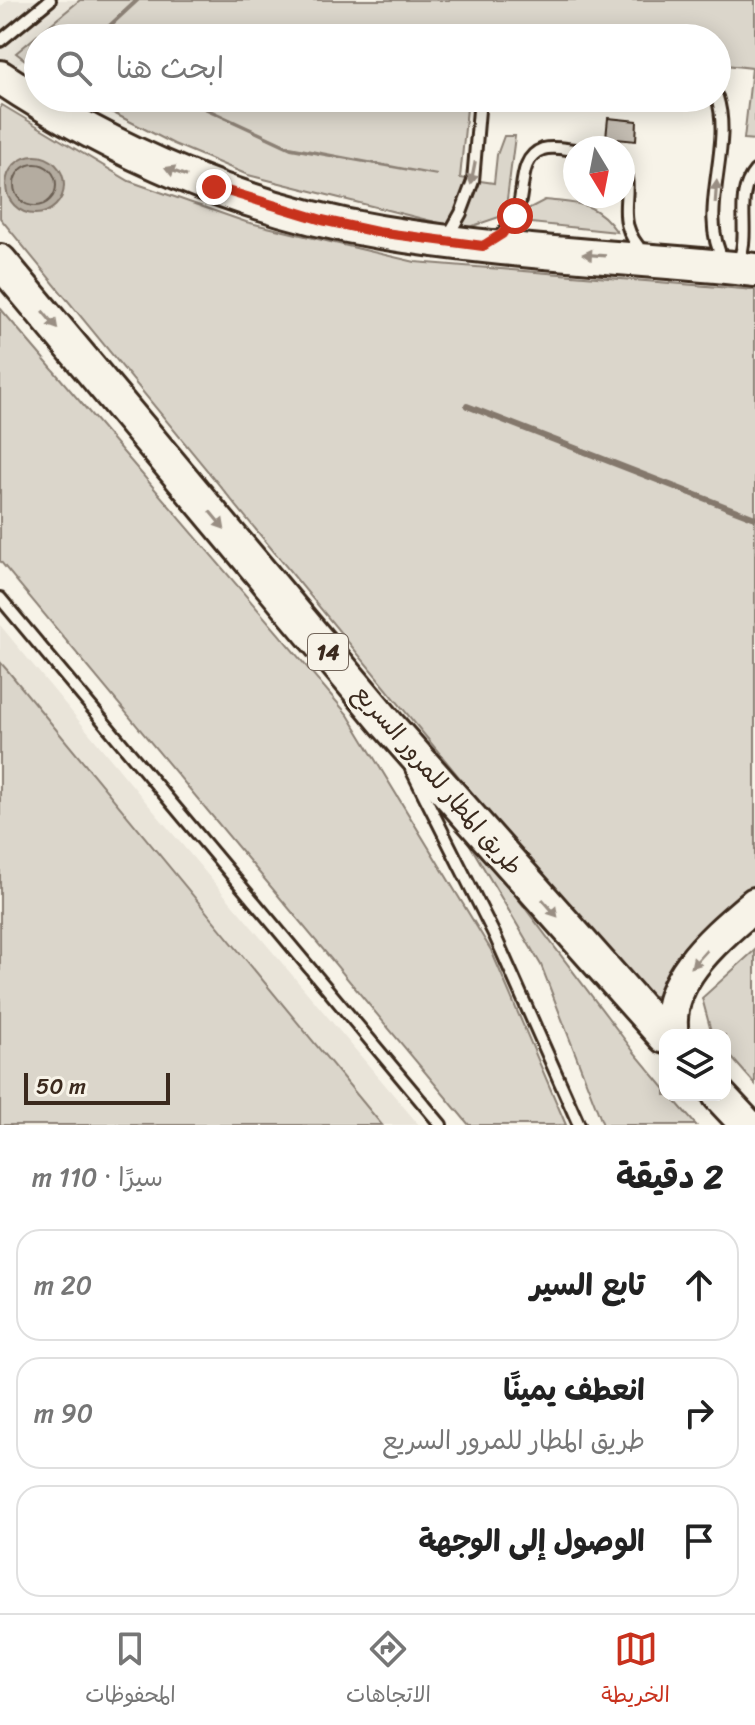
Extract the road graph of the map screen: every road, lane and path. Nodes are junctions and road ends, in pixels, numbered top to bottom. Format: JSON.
{"nodes":[{"id":1,"x":50,"y":0,"type":"edge"},
{"id":2,"x":0,"y":41,"type":"edge"},
{"id":3,"x":57,"y":112,"type":"edge"},
{"id":4,"x":479,"y":112,"type":"edge"},
{"id":5,"x":720,"y":112,"type":"edge"},
{"id":6,"x":563,"y":149,"type":"edge"},
{"id":7,"x":755,"y":171,"type":"edge"},
{"id":8,"x":624,"y":208,"type":"edge"},
{"id":9,"x":444,"y":242,"type":"junction"},
{"id":10,"x":483,"y":246,"type":"junction"},
{"id":11,"x":653,"y":260,"type":"junction"},
{"id":12,"x":0,"y":261,"type":"edge"},
{"id":13,"x":739,"y":268,"type":"edge"},
{"id":14,"x":0,"y":598,"type":"edge"},
{"id":15,"x":388,"y":725,"type":"junction"},
{"id":16,"x":755,"y":904,"type":"edge"},
{"id":17,"x":672,"y":1029,"type":"edge"},
{"id":18,"x":659,"y":1030,"type":"edge"},
{"id":19,"x":725,"y":1101,"type":"edge"},
{"id":20,"x":441,"y":1125,"type":"edge"},
{"id":21,"x":579,"y":1125,"type":"edge"},
{"id":22,"x":747,"y":1125,"type":"edge"}],
"edges":[{"from":1,"to":2,"type":"lane"},
{"from":9,"to":3,"type":"main road","one_way":true},
{"from":4,"to":9,"type":"lane","one_way":true},
{"from":13,"to":5,"type":"lane","one_way":true},
{"from":6,"to":10,"type":"lane"},
{"from":7,"to":13,"type":"lane"},
{"from":8,"to":11,"type":"lane"},
{"from":9,"to":10,"type":"main road"},
{"from":11,"to":10,"type":"main road","one_way":true},
{"from":11,"to":13,"type":"main road"},
{"from":12,"to":15,"type":"main road","name":"طريق المطار للمرور السريع","number":"14","one_way":true},
{"from":14,"to":20,"type":"lane"},
{"from":15,"to":18,"type":"main road","name":"طريق المطار للمرور السريع","number":"14","one_way":true},
{"from":15,"to":21,"type":"lane"},
{"from":16,"to":17,"type":"main road","one_way":true},
{"from":19,"to":22,"type":"main road"}]}
